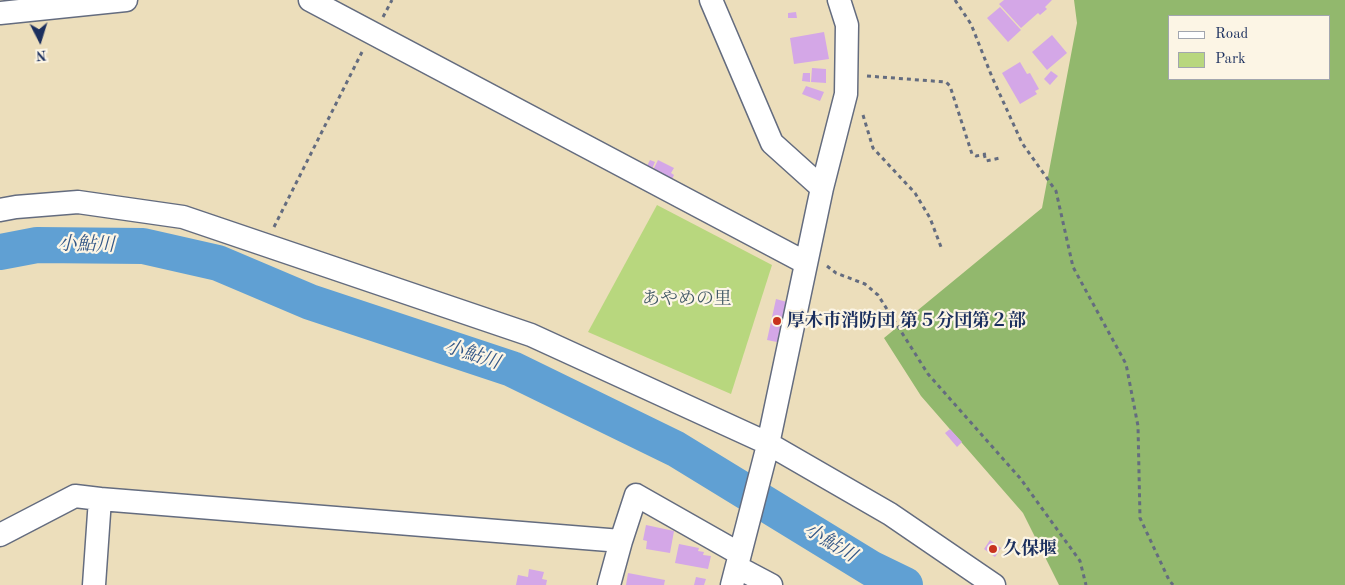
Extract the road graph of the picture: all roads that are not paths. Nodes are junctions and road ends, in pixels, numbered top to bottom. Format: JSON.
{"nodes":[{"id":1,"x":126,"y":0,"type":"edge"},
{"id":2,"x":310,"y":0,"type":"edge"},
{"id":3,"x":711,"y":0,"type":"edge"},
{"id":4,"x":839,"y":0,"type":"edge"},
{"id":5,"x":0,"y":13,"type":"edge"},
{"id":6,"x":822,"y":188,"type":"junction"},
{"id":7,"x":0,"y":210,"type":"edge"},
{"id":8,"x":806,"y":263,"type":"junction"},
{"id":9,"x":767,"y":446,"type":"junction"},
{"id":10,"x":100,"y":499,"type":"junction"},
{"id":11,"x":0,"y":535,"type":"edge"},
{"id":12,"x":622,"y":541,"type":"junction"},
{"id":13,"x":738,"y":564,"type":"edge"},
{"id":14,"x":94,"y":585,"type":"edge"},
{"id":15,"x":608,"y":585,"type":"edge"},
{"id":16,"x":771,"y":585,"type":"edge"},
{"id":17,"x":994,"y":585,"type":"edge"}],
"edges":[{"from":1,"to":5,"type":"street"},
{"from":2,"to":8,"type":"street"},
{"from":3,"to":6,"type":"street"},
{"from":4,"to":6,"type":"street"},
{"from":6,"to":8,"type":"street"},
{"from":7,"to":9,"type":"street"},
{"from":8,"to":9,"type":"street"},
{"from":9,"to":13,"type":"street"},
{"from":9,"to":17,"type":"street"},
{"from":10,"to":11,"type":"street"},
{"from":10,"to":12,"type":"street"},
{"from":10,"to":14,"type":"street"},
{"from":12,"to":13,"type":"street"},
{"from":12,"to":15,"type":"street"},
{"from":13,"to":16,"type":"street"}]}
